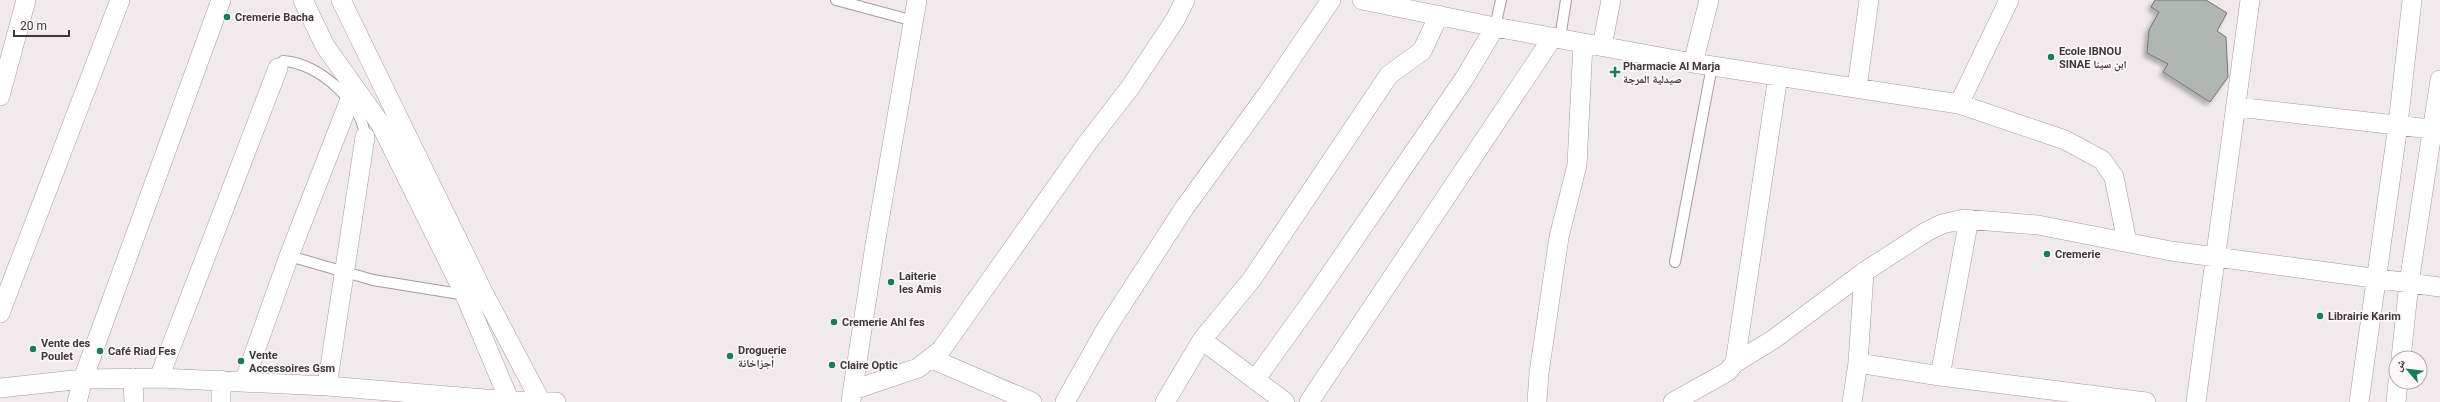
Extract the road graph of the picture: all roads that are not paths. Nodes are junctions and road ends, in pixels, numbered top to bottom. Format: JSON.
{"nodes":[{"id":1,"x":26,"y":0,"type":"edge"},
{"id":2,"x":120,"y":0,"type":"edge"},
{"id":3,"x":221,"y":0,"type":"edge"},
{"id":4,"x":303,"y":0,"type":"edge"},
{"id":5,"x":341,"y":0,"type":"edge"},
{"id":6,"x":836,"y":0,"type":"edge"},
{"id":7,"x":917,"y":0,"type":"edge"},
{"id":8,"x":1185,"y":0,"type":"edge"},
{"id":9,"x":1331,"y":0,"type":"edge"},
{"id":10,"x":1362,"y":0,"type":"edge"},
{"id":11,"x":1501,"y":0,"type":"edge"},
{"id":12,"x":1566,"y":0,"type":"edge"},
{"id":13,"x":1611,"y":0,"type":"edge"},
{"id":14,"x":1710,"y":0,"type":"edge"},
{"id":15,"x":2009,"y":0,"type":"edge"},
{"id":16,"x":2250,"y":0,"type":"edge"},
{"id":17,"x":2412,"y":0,"type":"edge"},
{"id":18,"x":1865,"y":1,"type":"edge"},
{"id":19,"x":1422,"y":6,"type":"edge"},
{"id":20,"x":1439,"y":15,"type":"junction"},
{"id":21,"x":914,"y":21,"type":"junction"},
{"id":22,"x":1495,"y":27,"type":"junction"},
{"id":23,"x":1557,"y":37,"type":"junction"},
{"id":24,"x":1583,"y":43,"type":"junction"},
{"id":25,"x":1602,"y":46,"type":"junction"},
{"id":26,"x":1693,"y":63,"type":"junction"},
{"id":27,"x":1712,"y":66,"type":"junction"},
{"id":28,"x":278,"y":68,"type":"joint"},
{"id":29,"x":1778,"y":76,"type":"junction"},
{"id":30,"x":2440,"y":80,"type":"edge"},
{"id":31,"x":1858,"y":88,"type":"junction"},
{"id":32,"x":0,"y":96,"type":"edge"},
{"id":33,"x":349,"y":102,"type":"junction"},
{"id":34,"x":1959,"y":104,"type":"junction"},
{"id":35,"x":2237,"y":107,"type":"junction"},
{"id":36,"x":2398,"y":125,"type":"junction"},
{"id":37,"x":2437,"y":130,"type":"edge"},
{"id":38,"x":365,"y":137,"type":"joint"},
{"id":39,"x":1969,"y":219,"type":"junction"},
{"id":40,"x":2127,"y":242,"type":"junction"},
{"id":41,"x":289,"y":256,"type":"junction"},
{"id":42,"x":2216,"y":258,"type":"junction"},
{"id":43,"x":1675,"y":262,"type":"dead end"},
{"id":44,"x":343,"y":272,"type":"junction"},
{"id":45,"x":1864,"y":272,"type":"junction"},
{"id":46,"x":2377,"y":278,"type":"junction"},
{"id":47,"x":2409,"y":283,"type":"junction"},
{"id":48,"x":2440,"y":287,"type":"edge"},
{"id":49,"x":474,"y":294,"type":"junction"},
{"id":50,"x":0,"y":313,"type":"edge"},
{"id":51,"x":1202,"y":340,"type":"junction"},
{"id":52,"x":2402,"y":350,"type":"edge"},
{"id":53,"x":932,"y":359,"type":"junction"},
{"id":54,"x":1735,"y":363,"type":"junction"},
{"id":55,"x":1858,"y":363,"type":"junction"},
{"id":56,"x":1940,"y":376,"type":"junction"},
{"id":57,"x":133,"y":378,"type":"junction"},
{"id":58,"x":160,"y":378,"type":"junction"},
{"id":59,"x":83,"y":379,"type":"junction"},
{"id":60,"x":221,"y":380,"type":"junction"},
{"id":61,"x":1255,"y":380,"type":"junction"},
{"id":62,"x":244,"y":382,"type":"junction"},
{"id":63,"x":327,"y":386,"type":"junction"},
{"id":64,"x":2397,"y":390,"type":"edge"},
{"id":65,"x":3,"y":393,"type":"edge"},
{"id":66,"x":298,"y":394,"type":"edge"},
{"id":67,"x":2013,"y":394,"type":"edge"},
{"id":68,"x":362,"y":396,"type":"edge"},
{"id":69,"x":852,"y":396,"type":"edge"},
{"id":70,"x":423,"y":398,"type":"edge"},
{"id":71,"x":488,"y":400,"type":"edge"},
{"id":72,"x":1683,"y":400,"type":"edge"},
{"id":73,"x":510,"y":401,"type":"edge"},
{"id":74,"x":546,"y":401,"type":"edge"},
{"id":75,"x":77,"y":402,"type":"edge"},
{"id":76,"x":134,"y":402,"type":"edge"},
{"id":77,"x":221,"y":402,"type":"edge"},
{"id":78,"x":1032,"y":402,"type":"edge"},
{"id":79,"x":1065,"y":402,"type":"edge"},
{"id":80,"x":1165,"y":402,"type":"edge"},
{"id":81,"x":1284,"y":402,"type":"edge"},
{"id":82,"x":1309,"y":402,"type":"edge"},
{"id":83,"x":1537,"y":402,"type":"edge"},
{"id":84,"x":1852,"y":402,"type":"edge"},
{"id":85,"x":2146,"y":402,"type":"edge"},
{"id":86,"x":2196,"y":402,"type":"edge"},
{"id":87,"x":2360,"y":402,"type":"edge"},
{"id":88,"x":2396,"y":402,"type":"edge"}],
"edges":[{"from":1,"to":32,"type":"street"},
{"from":2,"to":50,"type":"street"},
{"from":3,"to":59,"type":"street"},
{"from":4,"to":49,"type":"street"},
{"from":5,"to":49,"type":"street"},
{"from":6,"to":21,"type":"lane"},
{"from":7,"to":21,"type":"street"},
{"from":8,"to":53,"type":"street"},
{"from":9,"to":79,"type":"street"},
{"from":10,"to":19,"type":"street"},
{"from":11,"to":22,"type":"lane"},
{"from":12,"to":23,"type":"lane"},
{"from":13,"to":25,"type":"street"},
{"from":14,"to":26,"type":"street"},
{"from":15,"to":34,"type":"street"},
{"from":16,"to":35,"type":"street"},
{"from":17,"to":36,"type":"street"},
{"from":18,"to":31,"type":"street"},
{"from":19,"to":20,"type":"street"},
{"from":20,"to":22,"type":"street"},
{"from":20,"to":51,"type":"street"},
{"from":21,"to":69,"type":"street"},
{"from":22,"to":23,"type":"street"},
{"from":22,"to":61,"type":"street"},
{"from":23,"to":24,"type":"street"},
{"from":23,"to":82,"type":"street"},
{"from":24,"to":25,"type":"street"},
{"from":24,"to":83,"type":"street"},
{"from":25,"to":26,"type":"street"},
{"from":26,"to":27,"type":"street"},
{"from":27,"to":29,"type":"street"},
{"from":27,"to":43,"type":"lane"},
{"from":28,"to":33,"type":"lane"},
{"from":28,"to":58,"type":"street"},
{"from":29,"to":31,"type":"street"},
{"from":29,"to":54,"type":"street"},
{"from":30,"to":37,"type":"street"},
{"from":31,"to":34,"type":"street"},
{"from":33,"to":38,"type":"lane"},
{"from":33,"to":41,"type":"street"},
{"from":34,"to":40,"type":"street"},
{"from":35,"to":36,"type":"street"},
{"from":35,"to":42,"type":"street"},
{"from":36,"to":37,"type":"street"},
{"from":36,"to":46,"type":"street"},
{"from":37,"to":47,"type":"street"},
{"from":38,"to":44,"type":"street"},
{"from":39,"to":40,"type":"street"},
{"from":39,"to":45,"type":"street"},
{"from":39,"to":56,"type":"street"},
{"from":40,"to":42,"type":"street"},
{"from":41,"to":44,"type":"lane"},
{"from":41,"to":62,"type":"street"},
{"from":42,"to":46,"type":"street"},
{"from":42,"to":86,"type":"street"},
{"from":44,"to":49,"type":"lane"},
{"from":44,"to":63,"type":"street"},
{"from":45,"to":54,"type":"street"},
{"from":45,"to":55,"type":"street"},
{"from":46,"to":47,"type":"street"},
{"from":46,"to":87,"type":"street"},
{"from":47,"to":48,"type":"street"},
{"from":47,"to":52,"type":"street"},
{"from":49,"to":73,"type":"street"},
{"from":49,"to":74,"type":"street"},
{"from":51,"to":61,"type":"street"},
{"from":51,"to":80,"type":"street"},
{"from":53,"to":69,"type":"street"},
{"from":53,"to":78,"type":"street"},
{"from":54,"to":72,"type":"street"},
{"from":55,"to":56,"type":"street"},
{"from":55,"to":84,"type":"street"},
{"from":56,"to":67,"type":"street"},
{"from":57,"to":58,"type":"street"},
{"from":57,"to":59,"type":"street"},
{"from":57,"to":76,"type":"street"},
{"from":58,"to":60,"type":"street"},
{"from":59,"to":65,"type":"street"},
{"from":59,"to":75,"type":"street"},
{"from":60,"to":62,"type":"street"},
{"from":60,"to":77,"type":"street"},
{"from":61,"to":81,"type":"street"},
{"from":62,"to":66,"type":"street"},
{"from":63,"to":66,"type":"street"},
{"from":63,"to":68,"type":"street"},
{"from":64,"to":88,"type":"street"},
{"from":67,"to":85,"type":"street"},
{"from":68,"to":70,"type":"street"},
{"from":70,"to":71,"type":"street"},
{"from":71,"to":73,"type":"street"},
{"from":73,"to":74,"type":"street"}]}
